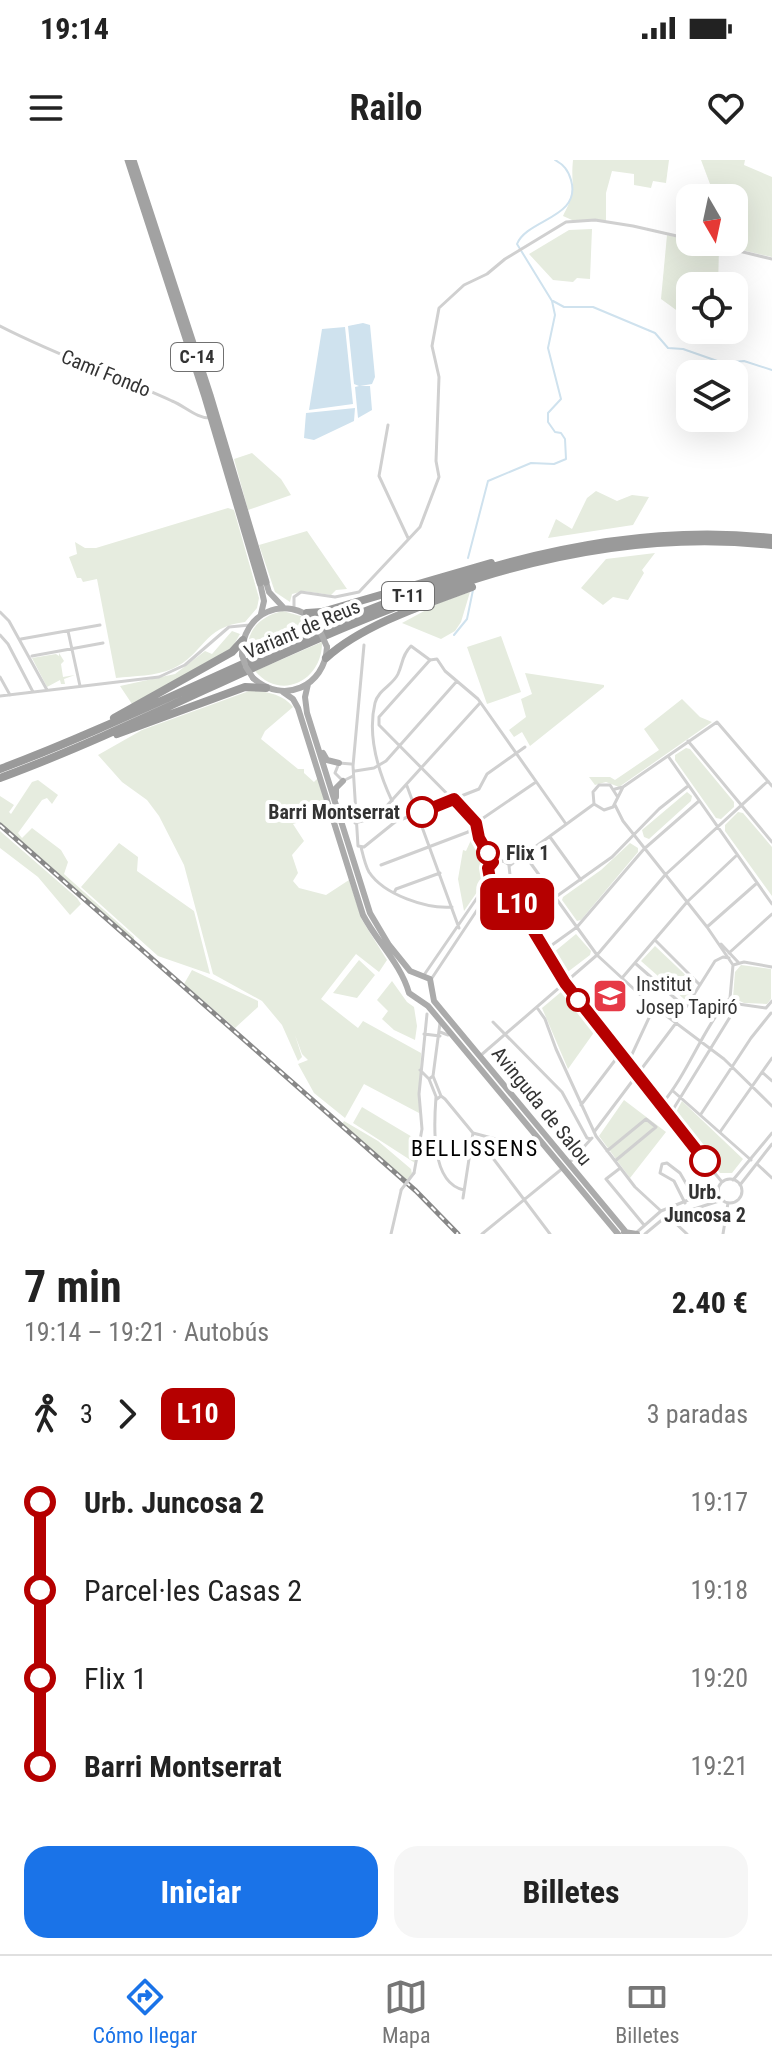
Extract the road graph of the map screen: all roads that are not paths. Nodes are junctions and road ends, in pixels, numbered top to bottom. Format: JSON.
{"nodes":[{"id":1,"x":130,"y":160,"type":"edge"},
{"id":2,"x":676,"y":236,"type":"edge"},
{"id":3,"x":748,"y":253,"type":"edge"},
{"id":4,"x":772,"y":259,"type":"edge"},
{"id":5,"x":0,"y":326,"type":"edge"},
{"id":6,"x":211,"y":418,"type":"junction"},
{"id":7,"x":388,"y":425,"type":"dead end"},
{"id":8,"x":408,"y":538,"type":"junction"},
{"id":9,"x":772,"y":538,"type":"edge"},
{"id":10,"x":772,"y":545,"type":"edge"},
{"id":11,"x":612,"y":548,"type":"junction"},
{"id":12,"x":562,"y":551,"type":"junction"},
{"id":13,"x":263,"y":582,"type":"junction"},
{"id":14,"x":283,"y":607,"type":"junction"},
{"id":15,"x":294,"y":608,"type":"junction"},
{"id":16,"x":0,"y":612,"type":"edge"},
{"id":17,"x":307,"y":613,"type":"junction"},
{"id":18,"x":261,"y":614,"type":"junction"},
{"id":19,"x":100,"y":625,"type":"dead end"},
{"id":20,"x":250,"y":625,"type":"junction"},
{"id":21,"x":236,"y":627,"type":"junction"},
{"id":22,"x":68,"y":631,"type":"junction"},
{"id":23,"x":0,"y":635,"type":"edge"},
{"id":24,"x":244,"y":638,"type":"junction"},
{"id":25,"x":20,"y":640,"type":"junction"},
{"id":26,"x":2,"y":642,"type":"edge"},
{"id":27,"x":103,"y":643,"type":"dead end"},
{"id":28,"x":364,"y":645,"type":"dead end"},
{"id":29,"x":71,"y":649,"type":"junction"},
{"id":30,"x":30,"y":656,"type":"junction"},
{"id":31,"x":326,"y":658,"type":"junction"},
{"id":32,"x":432,"y":660,"type":"junction"},
{"id":33,"x":0,"y":677,"type":"edge"},
{"id":34,"x":457,"y":681,"type":"junction"},
{"id":35,"x":308,"y":684,"type":"junction"},
{"id":36,"x":80,"y":686,"type":"junction"},
{"id":37,"x":266,"y":688,"type":"junction"},
{"id":38,"x":47,"y":690,"type":"junction"},
{"id":39,"x":33,"y":692,"type":"junction"},
{"id":40,"x":283,"y":692,"type":"junction"},
{"id":41,"x":10,"y":695,"type":"junction"},
{"id":42,"x":0,"y":696,"type":"edge"},
{"id":43,"x":480,"y":703,"type":"junction"},
{"id":44,"x":304,"y":715,"type":"junction"},
{"id":45,"x":314,"y":737,"type":"junction"},
{"id":46,"x":688,"y":741,"type":"junction"},
{"id":47,"x":70,"y":746,"type":"junction"},
{"id":48,"x":400,"y":747,"type":"junction"},
{"id":49,"x":525,"y":747,"type":"dead end"},
{"id":50,"x":515,"y":754,"type":"junction"},
{"id":51,"x":668,"y":756,"type":"junction"},
{"id":52,"x":339,"y":763,"type":"junction"},
{"id":53,"x":352,"y":766,"type":"junction"},
{"id":54,"x":379,"y":766,"type":"junction"},
{"id":55,"x":0,"y":769,"type":"edge"},
{"id":56,"x":422,"y":769,"type":"junction"},
{"id":57,"x":353,"y":776,"type":"junction"},
{"id":58,"x":0,"y":778,"type":"edge"},
{"id":59,"x":345,"y":781,"type":"junction"},
{"id":60,"x":768,"y":781,"type":"junction"},
{"id":61,"x":536,"y":782,"type":"junction"},
{"id":62,"x":407,"y":786,"type":"junction"},
{"id":63,"x":688,"y":786,"type":"junction"},
{"id":64,"x":772,"y":786,"type":"edge"},
{"id":65,"x":623,"y":787,"type":"junction"},
{"id":66,"x":354,"y":789,"type":"junction"},
{"id":67,"x":615,"y":789,"type":"junction"},
{"id":68,"x":617,"y":796,"type":"junction"},
{"id":69,"x":454,"y":799,"type":"junction"},
{"id":70,"x":392,"y":801,"type":"junction"},
{"id":71,"x":699,"y":801,"type":"junction"},
{"id":72,"x":594,"y":804,"type":"junction"},
{"id":73,"x":615,"y":805,"type":"junction"},
{"id":74,"x":741,"y":805,"type":"junction"},
{"id":75,"x":607,"y":809,"type":"junction"},
{"id":76,"x":339,"y":813,"type":"junction"},
{"id":77,"x":417,"y":814,"type":"junction"},
{"id":78,"x":623,"y":821,"type":"junction"},
{"id":79,"x":355,"y":823,"type":"junction"},
{"id":80,"x":476,"y":823,"type":"junction"},
{"id":81,"x":566,"y":824,"type":"junction"},
{"id":82,"x":717,"y":827,"type":"junction"},
{"id":83,"x":466,"y":833,"type":"junction"},
{"id":84,"x":633,"y":835,"type":"junction"},
{"id":85,"x":549,"y":836,"type":"junction"},
{"id":86,"x":479,"y":838,"type":"junction"},
{"id":87,"x":772,"y":842,"type":"edge"},
{"id":88,"x":360,"y":846,"type":"junction"},
{"id":89,"x":430,"y":847,"type":"junction"},
{"id":90,"x":644,"y":849,"type":"junction"},
{"id":91,"x":524,"y":854,"type":"junction"},
{"id":92,"x":737,"y":855,"type":"junction"},
{"id":93,"x":493,"y":862,"type":"junction"},
{"id":94,"x":381,"y":865,"type":"dead end"},
{"id":95,"x":509,"y":866,"type":"junction"},
{"id":96,"x":440,"y":873,"type":"junction"},
{"id":97,"x":665,"y":875,"type":"junction"},
{"id":98,"x":490,"y":879,"type":"junction"},
{"id":99,"x":581,"y":880,"type":"junction"},
{"id":100,"x":504,"y":882,"type":"junction"},
{"id":101,"x":495,"y":883,"type":"junction"},
{"id":102,"x":757,"y":883,"type":"junction"},
{"id":103,"x":394,"y":893,"type":"junction"},
{"id":104,"x":555,"y":897,"type":"junction"},
{"id":105,"x":687,"y":902,"type":"junction"},
{"id":106,"x":772,"y":904,"type":"edge"},
{"id":107,"x":452,"y":907,"type":"junction"},
{"id":108,"x":455,"y":913,"type":"junction"},
{"id":109,"x":772,"y":914,"type":"edge"},
{"id":110,"x":465,"y":918,"type":"junction"},
{"id":111,"x":577,"y":927,"type":"junction"},
{"id":112,"x":707,"y":927,"type":"junction"},
{"id":113,"x":459,"y":928,"type":"junction"},
{"id":114,"x":655,"y":939,"type":"junction"},
{"id":115,"x":545,"y":950,"type":"junction"},
{"id":116,"x":597,"y":955,"type":"junction"},
{"id":117,"x":729,"y":956,"type":"junction"},
{"id":118,"x":738,"y":962,"type":"junction"},
{"id":119,"x":635,"y":963,"type":"junction"},
{"id":120,"x":733,"y":965,"type":"junction"},
{"id":121,"x":772,"y":965,"type":"edge"},
{"id":122,"x":420,"y":975,"type":"junction"},
{"id":123,"x":622,"y":978,"type":"junction"},
{"id":124,"x":406,"y":979,"type":"junction"},
{"id":125,"x":432,"y":982,"type":"junction"},
{"id":126,"x":565,"y":983,"type":"junction"},
{"id":127,"x":700,"y":985,"type":"junction"},
{"id":128,"x":430,"y":993,"type":"junction"},
{"id":129,"x":730,"y":998,"type":"junction"},
{"id":130,"x":420,"y":999,"type":"junction"},
{"id":131,"x":772,"y":1003,"type":"edge"},
{"id":132,"x":738,"y":1004,"type":"junction"},
{"id":133,"x":654,"y":1006,"type":"junction"},
{"id":134,"x":685,"y":1007,"type":"junction"},
{"id":135,"x":537,"y":1008,"type":"junction"},
{"id":136,"x":766,"y":1008,"type":"junction"},
{"id":137,"x":772,"y":1013,"type":"edge"},
{"id":138,"x":427,"y":1014,"type":"dead end"},
{"id":139,"x":440,"y":1019,"type":"junction"},
{"id":140,"x":493,"y":1022,"type":"dead end"},
{"id":141,"x":676,"y":1023,"type":"junction"},
{"id":142,"x":424,"y":1034,"type":"junction"},
{"id":143,"x":440,"y":1034,"type":"junction"},
{"id":144,"x":504,"y":1035,"type":"junction"},
{"id":145,"x":702,"y":1042,"type":"junction"},
{"id":146,"x":711,"y":1048,"type":"junction"},
{"id":147,"x":619,"y":1055,"type":"junction"},
{"id":148,"x":480,"y":1056,"type":"junction"},
{"id":149,"x":772,"y":1058,"type":"edge"},
{"id":150,"x":627,"y":1065,"type":"junction"},
{"id":151,"x":732,"y":1067,"type":"junction"},
{"id":152,"x":420,"y":1070,"type":"junction"},
{"id":153,"x":762,"y":1072,"type":"junction"},
{"id":154,"x":636,"y":1077,"type":"junction"},
{"id":155,"x":431,"y":1078,"type":"junction"},
{"id":156,"x":772,"y":1081,"type":"edge"},
{"id":157,"x":751,"y":1085,"type":"junction"},
{"id":158,"x":572,"y":1086,"type":"junction"},
{"id":159,"x":673,"y":1091,"type":"junction"},
{"id":160,"x":562,"y":1092,"type":"junction"},
{"id":161,"x":438,"y":1097,"type":"junction"},
{"id":162,"x":682,"y":1097,"type":"junction"},
{"id":163,"x":581,"y":1105,"type":"junction"},
{"id":164,"x":660,"y":1106,"type":"junction"},
{"id":165,"x":772,"y":1106,"type":"edge"},
{"id":166,"x":701,"y":1114,"type":"junction"},
{"id":167,"x":669,"y":1116,"type":"junction"},
{"id":168,"x":591,"y":1125,"type":"junction"},
{"id":169,"x":601,"y":1125,"type":"junction"},
{"id":170,"x":720,"y":1132,"type":"junction"},
{"id":171,"x":473,"y":1133,"type":"junction"},
{"id":172,"x":772,"y":1133,"type":"edge"},
{"id":173,"x":594,"y":1136,"type":"junction"},
{"id":174,"x":488,"y":1138,"type":"junction"},
{"id":175,"x":535,"y":1139,"type":"junction"},
{"id":176,"x":472,"y":1142,"type":"junction"},
{"id":177,"x":772,"y":1144,"type":"edge"},
{"id":178,"x":483,"y":1145,"type":"junction"},
{"id":179,"x":607,"y":1151,"type":"junction"},
{"id":180,"x":751,"y":1160,"type":"junction"},
{"id":181,"x":615,"y":1161,"type":"junction"},
{"id":182,"x":756,"y":1164,"type":"junction"},
{"id":183,"x":564,"y":1167,"type":"junction"},
{"id":184,"x":620,"y":1168,"type":"junction"},
{"id":185,"x":772,"y":1178,"type":"edge"},
{"id":186,"x":733,"y":1180,"type":"junction"},
{"id":187,"x":722,"y":1182,"type":"junction"},
{"id":188,"x":740,"y":1185,"type":"junction"},
{"id":189,"x":718,"y":1188,"type":"junction"},
{"id":190,"x":464,"y":1190,"type":"junction"},
{"id":191,"x":463,"y":1198,"type":"dead end"},
{"id":192,"x":695,"y":1199,"type":"junction"},
{"id":193,"x":524,"y":1200,"type":"junction"},
{"id":194,"x":722,"y":1200,"type":"junction"},
{"id":195,"x":685,"y":1203,"type":"junction"},
{"id":196,"x":728,"y":1203,"type":"junction"},
{"id":197,"x":661,"y":1211,"type":"junction"},
{"id":198,"x":669,"y":1217,"type":"junction"},
{"id":199,"x":644,"y":1225,"type":"junction"},
{"id":200,"x":621,"y":1233,"type":"edge"},
{"id":201,"x":391,"y":1234,"type":"edge"},
{"id":202,"x":482,"y":1234,"type":"edge"},
{"id":203,"x":550,"y":1234,"type":"edge"},
{"id":204,"x":636,"y":1234,"type":"edge"},
{"id":205,"x":645,"y":1234,"type":"edge"},
{"id":206,"x":687,"y":1234,"type":"edge"},
{"id":207,"x":723,"y":1234,"type":"edge"}],
"edges":[{"from":1,"to":6,"type":"highway","number":"C-14"},
{"from":1,"to":13,"type":"highway","number":"C-14"},
{"from":2,"to":8,"type":"street"},
{"from":3,"to":4,"type":"street"},
{"from":5,"to":6,"type":"street","name":"Camí Fondo"},
{"from":6,"to":13,"type":"highway","number":"C-14"},
{"from":7,"to":8,"type":"street"},
{"from":8,"to":15,"type":"street"},
{"from":9,"to":12,"type":"highway","name":"Variant de Reus","number":"T-11"},
{"from":10,"to":11,"type":"highway","name":"Variant de Reus","number":"T-11"},
{"from":11,"to":31,"type":"highway"},
{"from":11,"to":47,"type":"highway","name":"Variant de Reus","number":"T-11"},
{"from":12,"to":17,"type":"highway"},
{"from":12,"to":47,"type":"highway","name":"Variant de Reus","number":"T-11"},
{"from":13,"to":14,"type":"main road","number":"C-14"},
{"from":13,"to":18,"type":"main road","number":"C-14"},
{"from":14,"to":15,"type":"main road"},
{"from":14,"to":18,"type":"main road"},
{"from":15,"to":17,"type":"main road"},
{"from":16,"to":25,"type":"street"},
{"from":17,"to":31,"type":"main road","bridge":true},
{"from":18,"to":20,"type":"main road"},
{"from":19,"to":22,"type":"street"},
{"from":20,"to":21,"type":"street"},
{"from":20,"to":24,"type":"main road"},
{"from":21,"to":24,"type":"street"},
{"from":21,"to":36,"type":"street"},
{"from":22,"to":25,"type":"street"},
{"from":22,"to":29,"type":"street"},
{"from":23,"to":26,"type":"street"},
{"from":24,"to":37,"type":"main road","bridge":true},
{"from":24,"to":47,"type":"highway"},
{"from":25,"to":30,"type":"street"},
{"from":26,"to":39,"type":"street"},
{"from":27,"to":29,"type":"street"},
{"from":28,"to":53,"type":"street"},
{"from":29,"to":30,"type":"street"},
{"from":29,"to":36,"type":"street"},
{"from":30,"to":38,"type":"street"},
{"from":31,"to":35,"type":"main road"},
{"from":32,"to":34,"type":"street"},
{"from":32,"to":48,"type":"street"},
{"from":32,"to":54,"type":"street"},
{"from":33,"to":41,"type":"street"},
{"from":34,"to":43,"type":"street"},
{"from":34,"to":48,"type":"street"},
{"from":35,"to":40,"type":"main road"},
{"from":35,"to":44,"type":"main road"},
{"from":36,"to":38,"type":"street"},
{"from":37,"to":40,"type":"main road"},
{"from":37,"to":47,"type":"highway"},
{"from":38,"to":39,"type":"street"},
{"from":39,"to":41,"type":"street"},
{"from":40,"to":44,"type":"main road"},
{"from":41,"to":42,"type":"street"},
{"from":43,"to":50,"type":"street"},
{"from":43,"to":56,"type":"street"},
{"from":44,"to":45,"type":"main road"},
{"from":44,"to":124,"type":"main road"},
{"from":45,"to":52,"type":"main road"},
{"from":45,"to":76,"type":"main road"},
{"from":46,"to":51,"type":"street"},
{"from":46,"to":60,"type":"street"},
{"from":46,"to":74,"type":"street"},
{"from":47,"to":55,"type":"highway","name":"Variant de Reus","number":"T-11"},
{"from":47,"to":58,"type":"highway","name":"Variant de Reus","number":"T-11"},
{"from":48,"to":54,"type":"street"},
{"from":48,"to":56,"type":"street"},
{"from":49,"to":50,"type":"street"},
{"from":50,"to":61,"type":"street"},
{"from":50,"to":69,"type":"street"},
{"from":51,"to":63,"type":"street"},
{"from":51,"to":65,"type":"street"},
{"from":52,"to":53,"type":"street"},
{"from":52,"to":59,"type":"street"},
{"from":53,"to":54,"type":"street"},
{"from":53,"to":57,"type":"street"},
{"from":54,"to":70,"type":"street"},
{"from":56,"to":62,"type":"street"},
{"from":56,"to":69,"type":"street"},
{"from":57,"to":59,"type":"street"},
{"from":57,"to":66,"type":"street"},
{"from":59,"to":66,"type":"street"},
{"from":59,"to":76,"type":"main road"},
{"from":60,"to":64,"type":"street"},
{"from":60,"to":74,"type":"street"},
{"from":61,"to":80,"type":"street"},
{"from":61,"to":81,"type":"street"},
{"from":62,"to":70,"type":"street"},
{"from":62,"to":77,"type":"street"},
{"from":63,"to":71,"type":"street"},
{"from":63,"to":84,"type":"street"},
{"from":65,"to":67,"type":"street"},
{"from":65,"to":68,"type":"street"},
{"from":66,"to":79,"type":"street"},
{"from":67,"to":68,"type":"street"},
{"from":67,"to":72,"type":"street"},
{"from":68,"to":73,"type":"street"},
{"from":69,"to":77,"type":"street"},
{"from":69,"to":80,"type":"street"},
{"from":70,"to":79,"type":"street"},
{"from":71,"to":82,"type":"street"},
{"from":71,"to":90,"type":"street"},
{"from":72,"to":75,"type":"street"},
{"from":72,"to":81,"type":"street"},
{"from":73,"to":75,"type":"street"},
{"from":73,"to":78,"type":"street"},
{"from":74,"to":82,"type":"street"},
{"from":74,"to":87,"type":"street"},
{"from":75,"to":78,"type":"street"},
{"from":76,"to":122,"type":"main road"},
{"from":77,"to":88,"type":"street"},
{"from":77,"to":89,"type":"street"},
{"from":78,"to":84,"type":"street"},
{"from":79,"to":88,"type":"street"},
{"from":80,"to":83,"type":"street"},
{"from":80,"to":86,"type":"street"},
{"from":81,"to":85,"type":"street"},
{"from":82,"to":92,"type":"street"},
{"from":82,"to":97,"type":"street"},
{"from":83,"to":86,"type":"street"},
{"from":83,"to":89,"type":"street"},
{"from":84,"to":90,"type":"street"},
{"from":84,"to":99,"type":"street"},
{"from":85,"to":91,"type":"street"},
{"from":85,"to":99,"type":"street"},
{"from":86,"to":93,"type":"street"},
{"from":88,"to":103,"type":"street"},
{"from":89,"to":94,"type":"street"},
{"from":89,"to":96,"type":"street"},
{"from":90,"to":97,"type":"street"},
{"from":90,"to":111,"type":"street"},
{"from":91,"to":95,"type":"street"},
{"from":91,"to":104,"type":"street"},
{"from":92,"to":102,"type":"street"},
{"from":92,"to":105,"type":"street"},
{"from":93,"to":95,"type":"street"},
{"from":93,"to":98,"type":"street"},
{"from":95,"to":100,"type":"street"},
{"from":96,"to":103,"type":"street"},
{"from":96,"to":107,"type":"street"},
{"from":97,"to":105,"type":"street"},
{"from":97,"to":116,"type":"street"},
{"from":98,"to":101,"type":"street"},
{"from":98,"to":110,"type":"street"},
{"from":99,"to":104,"type":"street"},
{"from":100,"to":101,"type":"street"},
{"from":100,"to":115,"type":"street"},
{"from":101,"to":125,"type":"street"},
{"from":102,"to":106,"type":"street"},
{"from":102,"to":112,"type":"street"},
{"from":103,"to":107,"type":"street"},
{"from":104,"to":111,"type":"street"},
{"from":105,"to":112,"type":"street"},
{"from":105,"to":114,"type":"street"},
{"from":107,"to":108,"type":"street"},
{"from":108,"to":110,"type":"street"},
{"from":108,"to":113,"type":"street"},
{"from":109,"to":117,"type":"street"},
{"from":110,"to":113,"type":"street"},
{"from":111,"to":115,"type":"street"},
{"from":111,"to":116,"type":"street"},
{"from":112,"to":117,"type":"street"},
{"from":113,"to":122,"type":"street"},
{"from":114,"to":119,"type":"street"},
{"from":114,"to":127,"type":"street"},
{"from":115,"to":126,"type":"street"},
{"from":116,"to":123,"type":"street"},
{"from":116,"to":126,"type":"street"},
{"from":117,"to":118,"type":"street"},
{"from":117,"to":120,"type":"street"},
{"from":117,"to":127,"type":"street"},
{"from":118,"to":120,"type":"street"},
{"from":118,"to":121,"type":"street"},
{"from":119,"to":123,"type":"street"},
{"from":119,"to":134,"type":"street"},
{"from":120,"to":129,"type":"street"},
{"from":122,"to":124,"type":"main road"},
{"from":122,"to":125,"type":"main road"},
{"from":123,"to":133,"type":"street"},
{"from":124,"to":130,"type":"main road"},
{"from":125,"to":128,"type":"main road"},
{"from":126,"to":135,"type":"street"},
{"from":126,"to":147,"type":"street"},
{"from":127,"to":134,"type":"street"},
{"from":128,"to":130,"type":"main road"},
{"from":128,"to":148,"type":"main road","name":"Avinguda de Salou"},
{"from":129,"to":132,"type":"street"},
{"from":129,"to":145,"type":"street"},
{"from":130,"to":139,"type":"main road"},
{"from":131,"to":136,"type":"street"},
{"from":132,"to":136,"type":"street"},
{"from":132,"to":146,"type":"street"},
{"from":133,"to":141,"type":"street"},
{"from":133,"to":150,"type":"street"},
{"from":134,"to":141,"type":"street"},
{"from":135,"to":144,"type":"street"},
{"from":135,"to":158,"type":"street"},
{"from":136,"to":137,"type":"street"},
{"from":137,"to":151,"type":"street"},
{"from":138,"to":142,"type":"street"},
{"from":139,"to":143,"type":"street"},
{"from":139,"to":183,"type":"main road"},
{"from":140,"to":144,"type":"street"},
{"from":141,"to":145,"type":"street"},
{"from":141,"to":154,"type":"street"},
{"from":142,"to":143,"type":"street"},
{"from":142,"to":152,"type":"street"},
{"from":143,"to":155,"type":"street"},
{"from":143,"to":175,"type":"street","name":"Avinguda de Salou"},
{"from":144,"to":148,"type":"street"},
{"from":144,"to":160,"type":"street"},
{"from":145,"to":146,"type":"street"},
{"from":145,"to":159,"type":"street"},
{"from":146,"to":151,"type":"street"},
{"from":146,"to":162,"type":"street"},
{"from":147,"to":150,"type":"street"},
{"from":147,"to":163,"type":"street"},
{"from":148,"to":183,"type":"main road","name":"Avinguda de Salou"},
{"from":149,"to":153,"type":"street"},
{"from":150,"to":154,"type":"street"},
{"from":151,"to":157,"type":"street"},
{"from":151,"to":166,"type":"street"},
{"from":152,"to":155,"type":"street"},
{"from":152,"to":201,"type":"street","bridge":true},
{"from":153,"to":156,"type":"street"},
{"from":153,"to":157,"type":"street"},
{"from":154,"to":164,"type":"street"},
{"from":154,"to":169,"type":"street"},
{"from":155,"to":161,"type":"street"},
{"from":157,"to":165,"type":"street"},
{"from":157,"to":170,"type":"street"},
{"from":158,"to":160,"type":"street"},
{"from":158,"to":163,"type":"street"},
{"from":159,"to":162,"type":"street"},
{"from":159,"to":164,"type":"street"},
{"from":160,"to":173,"type":"street"},
{"from":161,"to":171,"type":"street"},
{"from":161,"to":190,"type":"street"},
{"from":162,"to":166,"type":"street"},
{"from":162,"to":167,"type":"street"},
{"from":163,"to":168,"type":"street"},
{"from":164,"to":167,"type":"street"},
{"from":166,"to":170,"type":"street"},
{"from":167,"to":187,"type":"street"},
{"from":168,"to":169,"type":"street"},
{"from":168,"to":173,"type":"street"},
{"from":169,"to":173,"type":"street"},
{"from":170,"to":180,"type":"street"},
{"from":171,"to":174,"type":"street"},
{"from":171,"to":176,"type":"street"},
{"from":172,"to":180,"type":"street"},
{"from":173,"to":179,"type":"street"},
{"from":173,"to":183,"type":"street"},
{"from":174,"to":175,"type":"street"},
{"from":174,"to":178,"type":"street"},
{"from":175,"to":183,"type":"street","name":"Avinguda de Salou"},
{"from":176,"to":178,"type":"street"},
{"from":176,"to":190,"type":"street"},
{"from":177,"to":182,"type":"street"},
{"from":178,"to":193,"type":"street"},
{"from":179,"to":181,"type":"street"},
{"from":179,"to":181,"type":"street"},
{"from":180,"to":186,"type":"street"},
{"from":181,"to":184,"type":"street"},
{"from":182,"to":185,"type":"street"},
{"from":182,"to":188,"type":"street"},
{"from":183,"to":193,"type":"street"},
{"from":183,"to":200,"type":"main road"},
{"from":184,"to":197,"type":"street"},
{"from":184,"to":199,"type":"street"},
{"from":186,"to":187,"type":"street"},
{"from":186,"to":188,"type":"street"},
{"from":187,"to":189,"type":"street"},
{"from":188,"to":196,"type":"street"},
{"from":189,"to":192,"type":"street"},
{"from":189,"to":194,"type":"street"},
{"from":190,"to":191,"type":"street"},
{"from":192,"to":195,"type":"street"},
{"from":192,"to":195,"type":"street"},
{"from":193,"to":202,"type":"street"},
{"from":193,"to":203,"type":"street"},
{"from":194,"to":196,"type":"street"},
{"from":194,"to":198,"type":"street"},
{"from":195,"to":197,"type":"street"},
{"from":196,"to":207,"type":"street"},
{"from":197,"to":199,"type":"street"},
{"from":198,"to":205,"type":"street"},
{"from":198,"to":206,"type":"street"},
{"from":199,"to":204,"type":"street"},
{"from":200,"to":204,"type":"main road"}]}
